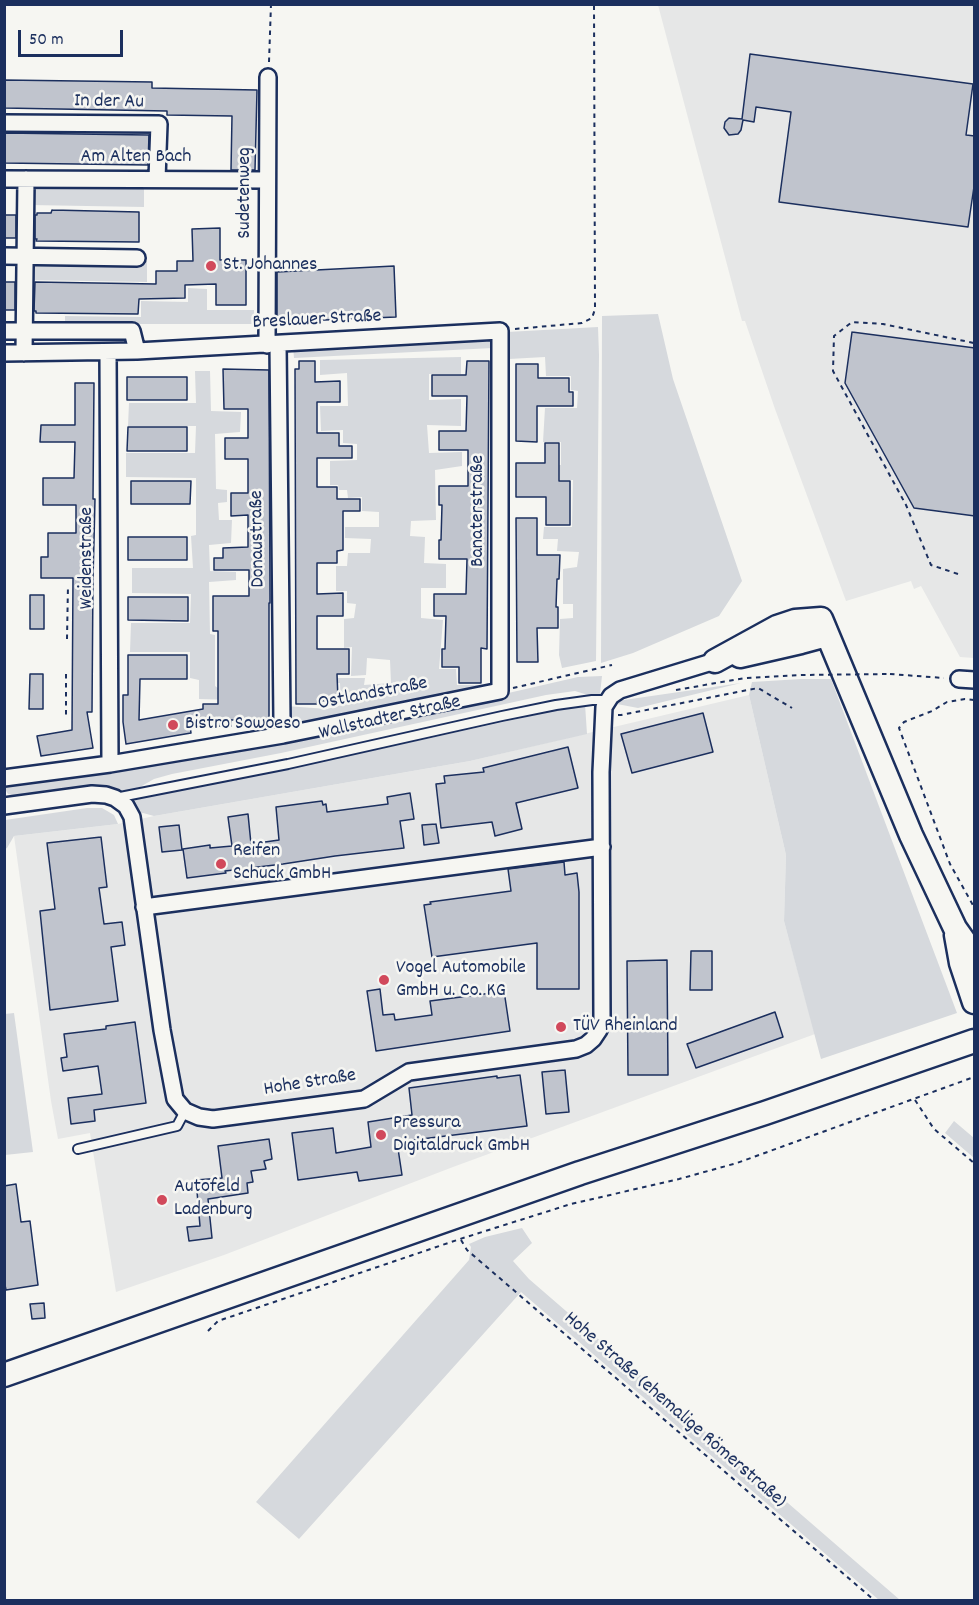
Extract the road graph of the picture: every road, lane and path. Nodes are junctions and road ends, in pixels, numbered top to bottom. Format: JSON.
{"nodes":[{"id":1,"x":271,"y":4,"type":"edge"},
{"id":2,"x":594,"y":4,"type":"edge"},
{"id":3,"x":268,"y":77,"type":"joint"},
{"id":4,"x":4,"y":123,"type":"edge"},
{"id":5,"x":4,"y":179,"type":"edge"},
{"id":6,"x":26,"y":179,"type":"junction"},
{"id":7,"x":157,"y":179,"type":"junction"},
{"id":8,"x":267,"y":180,"type":"junction"},
{"id":9,"x":4,"y":256,"type":"edge"},
{"id":10,"x":25,"y":256,"type":"junction"},
{"id":11,"x":137,"y":258,"type":"dead end"},
{"id":12,"x":4,"y":331,"type":"edge"},
{"id":13,"x":24,"y":331,"type":"junction"},
{"id":14,"x":500,"y":331,"type":"junction"},
{"id":15,"x":975,"y":343,"type":"edge"},
{"id":16,"x":272,"y":344,"type":"junction"},
{"id":17,"x":137,"y":351,"type":"junction"},
{"id":18,"x":4,"y":352,"type":"edge"},
{"id":19,"x":108,"y":352,"type":"junction"},
{"id":20,"x":24,"y":353,"type":"junction"},
{"id":21,"x":957,"y":574,"type":"dead end"},
{"id":22,"x":68,"y":585,"type":"dead end"},
{"id":23,"x":67,"y":639,"type":"dead end"},
{"id":24,"x":715,"y":661,"type":"joint"},
{"id":25,"x":612,"y":665,"type":"dead end"},
{"id":26,"x":66,"y":674,"type":"dead end"},
{"id":27,"x":967,"y":679,"type":"edge"},
{"id":28,"x":697,"y":686,"type":"dead end"},
{"id":29,"x":500,"y":691,"type":"junction"},
{"id":30,"x":975,"y":700,"type":"edge"},
{"id":31,"x":605,"y":705,"type":"junction"},
{"id":32,"x":792,"y":708,"type":"dead end"},
{"id":33,"x":66,"y":717,"type":"dead end"},
{"id":34,"x":283,"y":735,"type":"junction"},
{"id":35,"x":110,"y":765,"type":"junction"},
{"id":36,"x":4,"y":778,"type":"edge"},
{"id":37,"x":115,"y":798,"type":"junction"},
{"id":38,"x":4,"y":806,"type":"edge"},
{"id":39,"x":602,"y":847,"type":"junction"},
{"id":40,"x":144,"y":907,"type":"junction"},
{"id":41,"x":975,"y":907,"type":"edge"},
{"id":42,"x":954,"y":928,"type":"junction"},
{"id":43,"x":975,"y":955,"type":"edge"},
{"id":44,"x":975,"y":1002,"type":"edge"},
{"id":45,"x":975,"y":1041,"type":"edge"},
{"id":46,"x":975,"y":1077,"type":"edge"},
{"id":47,"x":915,"y":1099,"type":"junction"},
{"id":48,"x":185,"y":1111,"type":"junction"},
{"id":49,"x":78,"y":1149,"type":"dead end"},
{"id":50,"x":975,"y":1163,"type":"edge"},
{"id":51,"x":460,"y":1239,"type":"junction"},
{"id":52,"x":208,"y":1331,"type":"dead end"},
{"id":53,"x":4,"y":1375,"type":"edge"},
{"id":54,"x":874,"y":1600,"type":"edge"}],
"edges":[{"from":1,"to":3,"type":"path"},
{"from":2,"to":14,"type":"path"},
{"from":3,"to":8,"type":"street","name":"Sudetenweg"},
{"from":4,"to":7,"type":"street","name":"In der Au"},
{"from":5,"to":6,"type":"street","name":"Am Alten Bach"},
{"from":6,"to":7,"type":"street","name":"Am Alten Bach"},
{"from":6,"to":10,"type":"street"},
{"from":7,"to":8,"type":"street","name":"Am Alten Bach"},
{"from":8,"to":16,"type":"street","name":"Sudetenweg"},
{"from":9,"to":10,"type":"street"},
{"from":10,"to":11,"type":"street"},
{"from":10,"to":13,"type":"street"},
{"from":12,"to":13,"type":"street"},
{"from":13,"to":17,"type":"street"},
{"from":13,"to":20,"type":"street"},
{"from":14,"to":16,"type":"street","name":"Breslauer Straße"},
{"from":14,"to":29,"type":"street","name":"Banaterstraße"},
{"from":15,"to":21,"type":"path"},
{"from":16,"to":17,"type":"street","name":"Breslauer Straße"},
{"from":16,"to":34,"type":"street","name":"Donaustraße"},
{"from":17,"to":19,"type":"street","name":"Breslauer Straße"},
{"from":18,"to":20,"type":"street","name":"Breslauer Straße"},
{"from":19,"to":20,"type":"street","name":"Breslauer Straße"},
{"from":19,"to":35,"type":"street","name":"Weidenstraße"},
{"from":22,"to":23,"type":"path"},
{"from":24,"to":31,"type":"street"},
{"from":24,"to":42,"type":"main road"},
{"from":25,"to":29,"type":"path"},
{"from":26,"to":33,"type":"path"},
{"from":27,"to":28,"type":"path","bridge":true},
{"from":29,"to":34,"type":"street","name":"Ostlandstraße"},
{"from":30,"to":41,"type":"path"},
{"from":31,"to":32,"type":"path"},
{"from":31,"to":37,"type":"lane","name":"Wallstadter Straße"},
{"from":31,"to":39,"type":"street","name":"Hohe Straße"},
{"from":34,"to":35,"type":"street","name":"Ostlandstraße"},
{"from":35,"to":36,"type":"street","name":"Ostlandstraße"},
{"from":37,"to":38,"type":"street","name":"Wallstadter Straße"},
{"from":37,"to":40,"type":"street"},
{"from":39,"to":40,"type":"street"},
{"from":39,"to":48,"type":"street","name":"Hohe Straße"},
{"from":40,"to":48,"type":"street"},
{"from":42,"to":43,"type":"main road"},
{"from":42,"to":44,"type":"main road"},
{"from":45,"to":53,"type":"main road"},
{"from":46,"to":47,"type":"path"},
{"from":47,"to":50,"type":"path"},
{"from":47,"to":51,"type":"path"},
{"from":48,"to":49,"type":"lane"},
{"from":51,"to":52,"type":"path"},
{"from":51,"to":54,"type":"path","name":"Hohe Straße (ehemalige Römerstraße)"}]}
